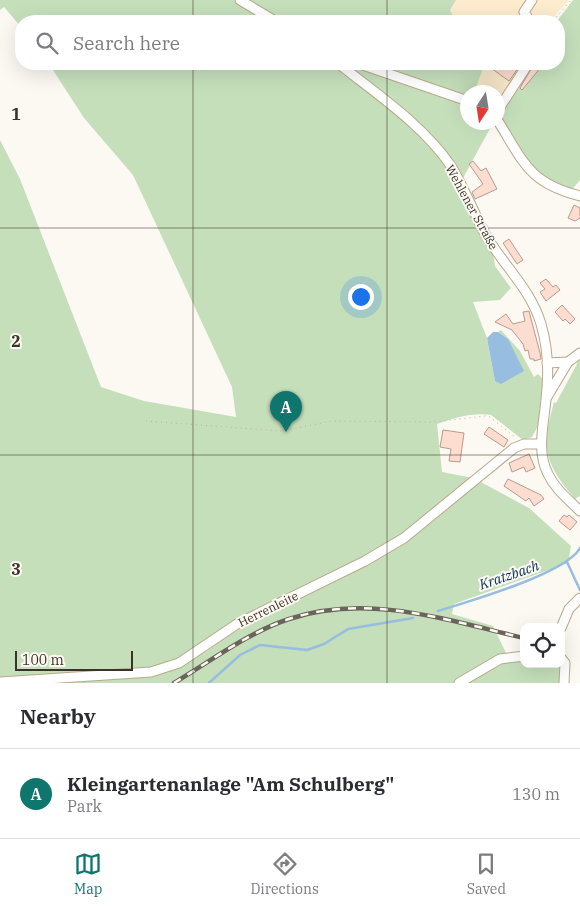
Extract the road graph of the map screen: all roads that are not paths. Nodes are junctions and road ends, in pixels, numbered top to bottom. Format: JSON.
{"nodes":[{"id":1,"x":240,"y":0,"type":"edge"},
{"id":2,"x":532,"y":0,"type":"edge"},
{"id":3,"x":265,"y":15,"type":"edge"},
{"id":4,"x":526,"y":15,"type":"edge"},
{"id":5,"x":346,"y":70,"type":"edge"},
{"id":6,"x":378,"y":70,"type":"edge"},
{"id":7,"x":524,"y":70,"type":"edge"},
{"id":8,"x":460,"y":98,"type":"edge"},
{"id":9,"x":505,"y":99,"type":"edge"},
{"id":10,"x":504,"y":130,"type":"edge"},
{"id":11,"x":580,"y":196,"type":"edge"},
{"id":12,"x":580,"y":353,"type":"edge"},
{"id":13,"x":568,"y":362,"type":"junction"},
{"id":14,"x":547,"y":363,"type":"junction"},
{"id":15,"x":546,"y":397,"type":"junction"},
{"id":16,"x":541,"y":444,"type":"junction"},
{"id":17,"x":580,"y":511,"type":"edge"},
{"id":18,"x":580,"y":598,"type":"edge"},
{"id":19,"x":563,"y":623,"type":"edge"},
{"id":20,"x":520,"y":656,"type":"edge"},
{"id":21,"x":565,"y":662,"type":"edge"},
{"id":22,"x":0,"y":682,"type":"edge"},
{"id":23,"x":459,"y":683,"type":"edge"},
{"id":24,"x":564,"y":683,"type":"edge"}],
"edges":[{"from":1,"to":3,"type":"street"},
{"from":2,"to":4,"type":"street"},
{"from":5,"to":14,"type":"street","name":"Wehlener Straße"},
{"from":6,"to":8,"type":"street"},
{"from":7,"to":9,"type":"street"},
{"from":10,"to":11,"type":"street"},
{"from":12,"to":13,"type":"street"},
{"from":13,"to":14,"type":"street"},
{"from":13,"to":15,"type":"street"},
{"from":14,"to":15,"type":"street","name":"Wehlener Straße"},
{"from":15,"to":16,"type":"street","name":"Wehlener Straße"},
{"from":16,"to":17,"type":"street","name":"Wehlener Straße"},
{"from":16,"to":22,"type":"street","name":"Herrenleite"},
{"from":18,"to":19,"type":"street"},
{"from":20,"to":23,"type":"street"},
{"from":21,"to":24,"type":"street"}]}
